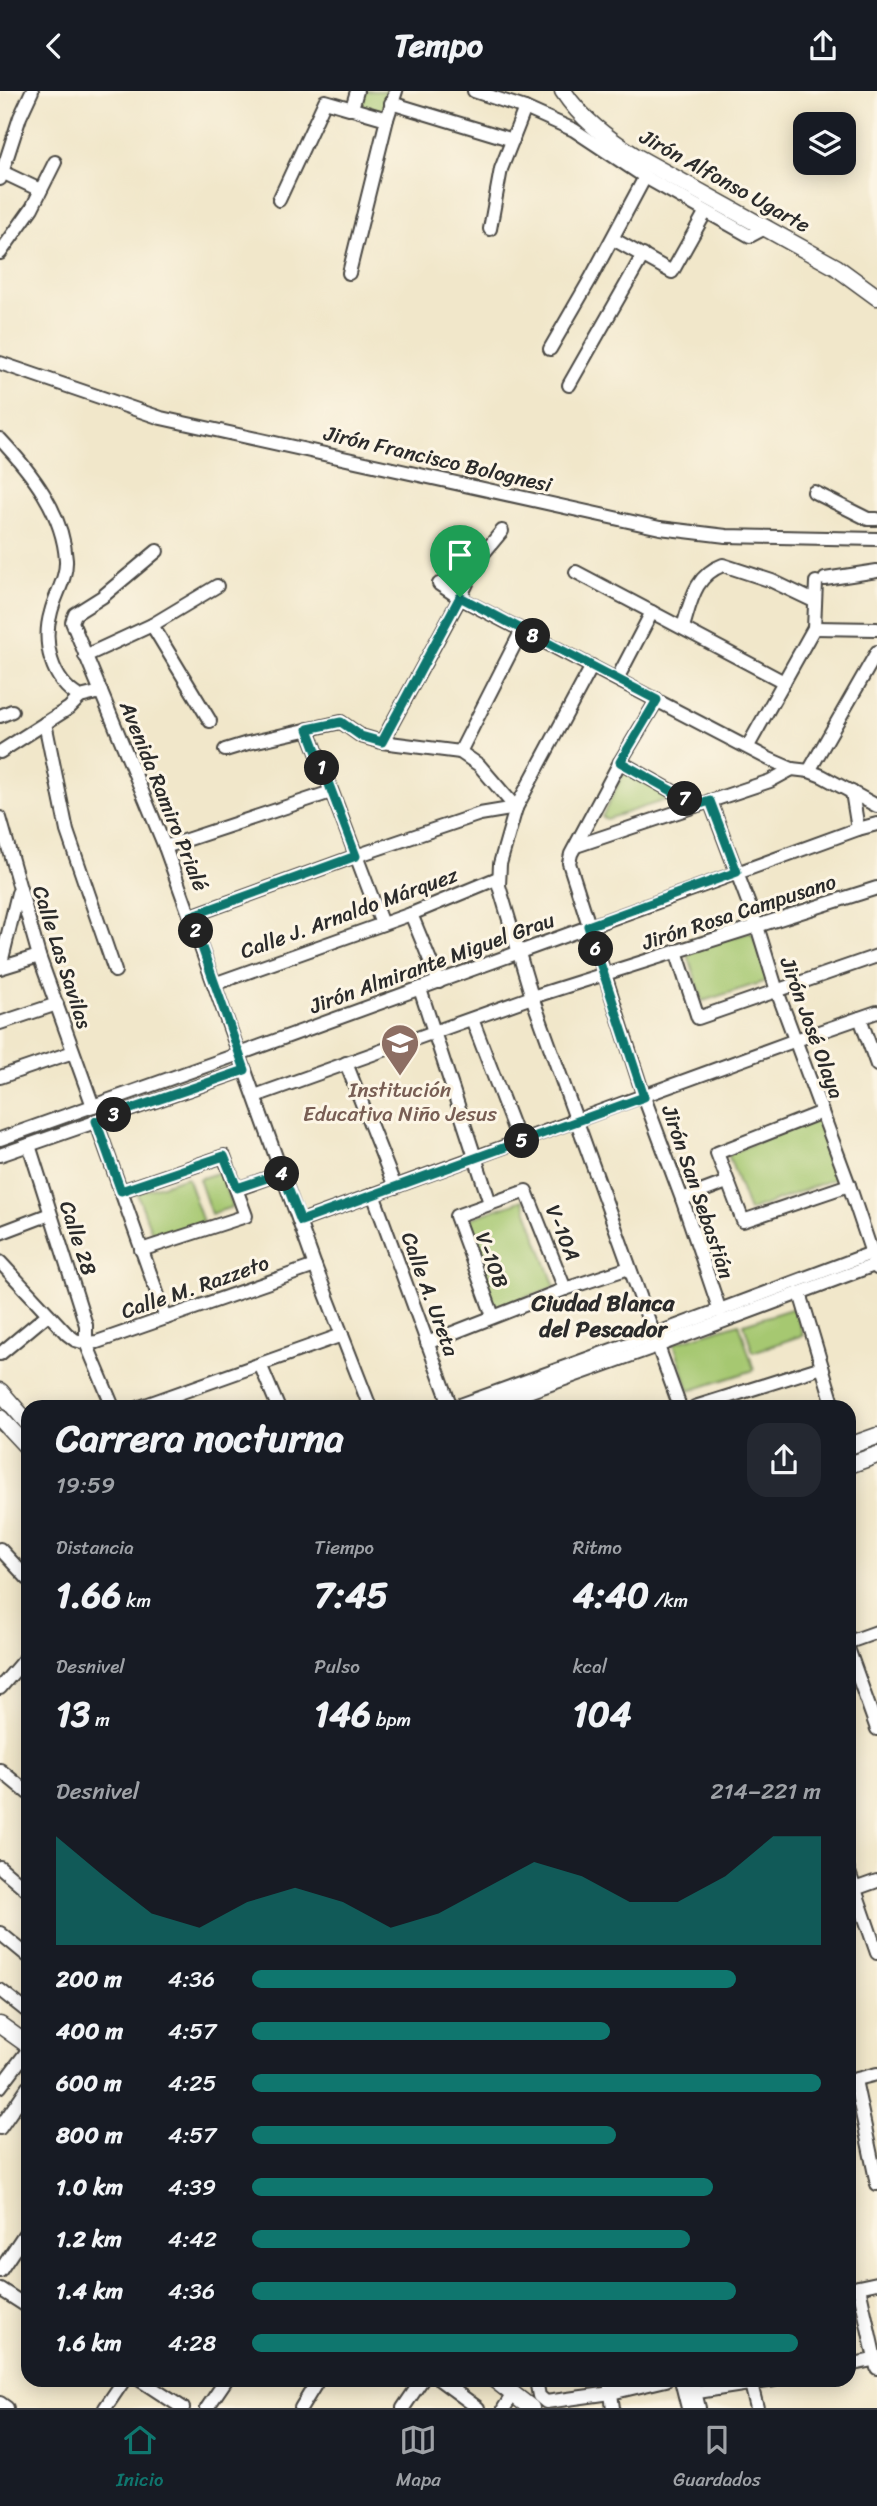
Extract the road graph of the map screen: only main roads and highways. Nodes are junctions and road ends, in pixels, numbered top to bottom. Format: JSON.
{"nodes":[{"id":1,"x":563,"y":91,"type":"edge"},
{"id":2,"x":877,"y":297,"type":"edge"},
{"id":3,"x":0,"y":1391,"type":"edge"},
{"id":4,"x":21,"y":1415,"type":"edge"},
{"id":5,"x":0,"y":1418,"type":"edge"},
{"id":6,"x":877,"y":1436,"type":"edge"},
{"id":7,"x":21,"y":1440,"type":"edge"},
{"id":8,"x":856,"y":1444,"type":"edge"},
{"id":9,"x":877,"y":1455,"type":"edge"},
{"id":10,"x":856,"y":1462,"type":"edge"},
{"id":11,"x":0,"y":2025,"type":"edge"},
{"id":12,"x":21,"y":2042,"type":"edge"},
{"id":13,"x":508,"y":2401,"type":"edge"},
{"id":14,"x":535,"y":2402,"type":"edge"}],
"edges":[{"from":1,"to":2,"type":"main road","name":"Jirón Alfonso Ugarte"},
{"from":3,"to":4,"type":"main road"},
{"from":5,"to":7,"type":"main road"},
{"from":6,"to":8,"type":"main road"},
{"from":9,"to":10,"type":"main road"},
{"from":11,"to":12,"type":"main road"},
{"from":13,"to":14,"type":"main road"}]}
